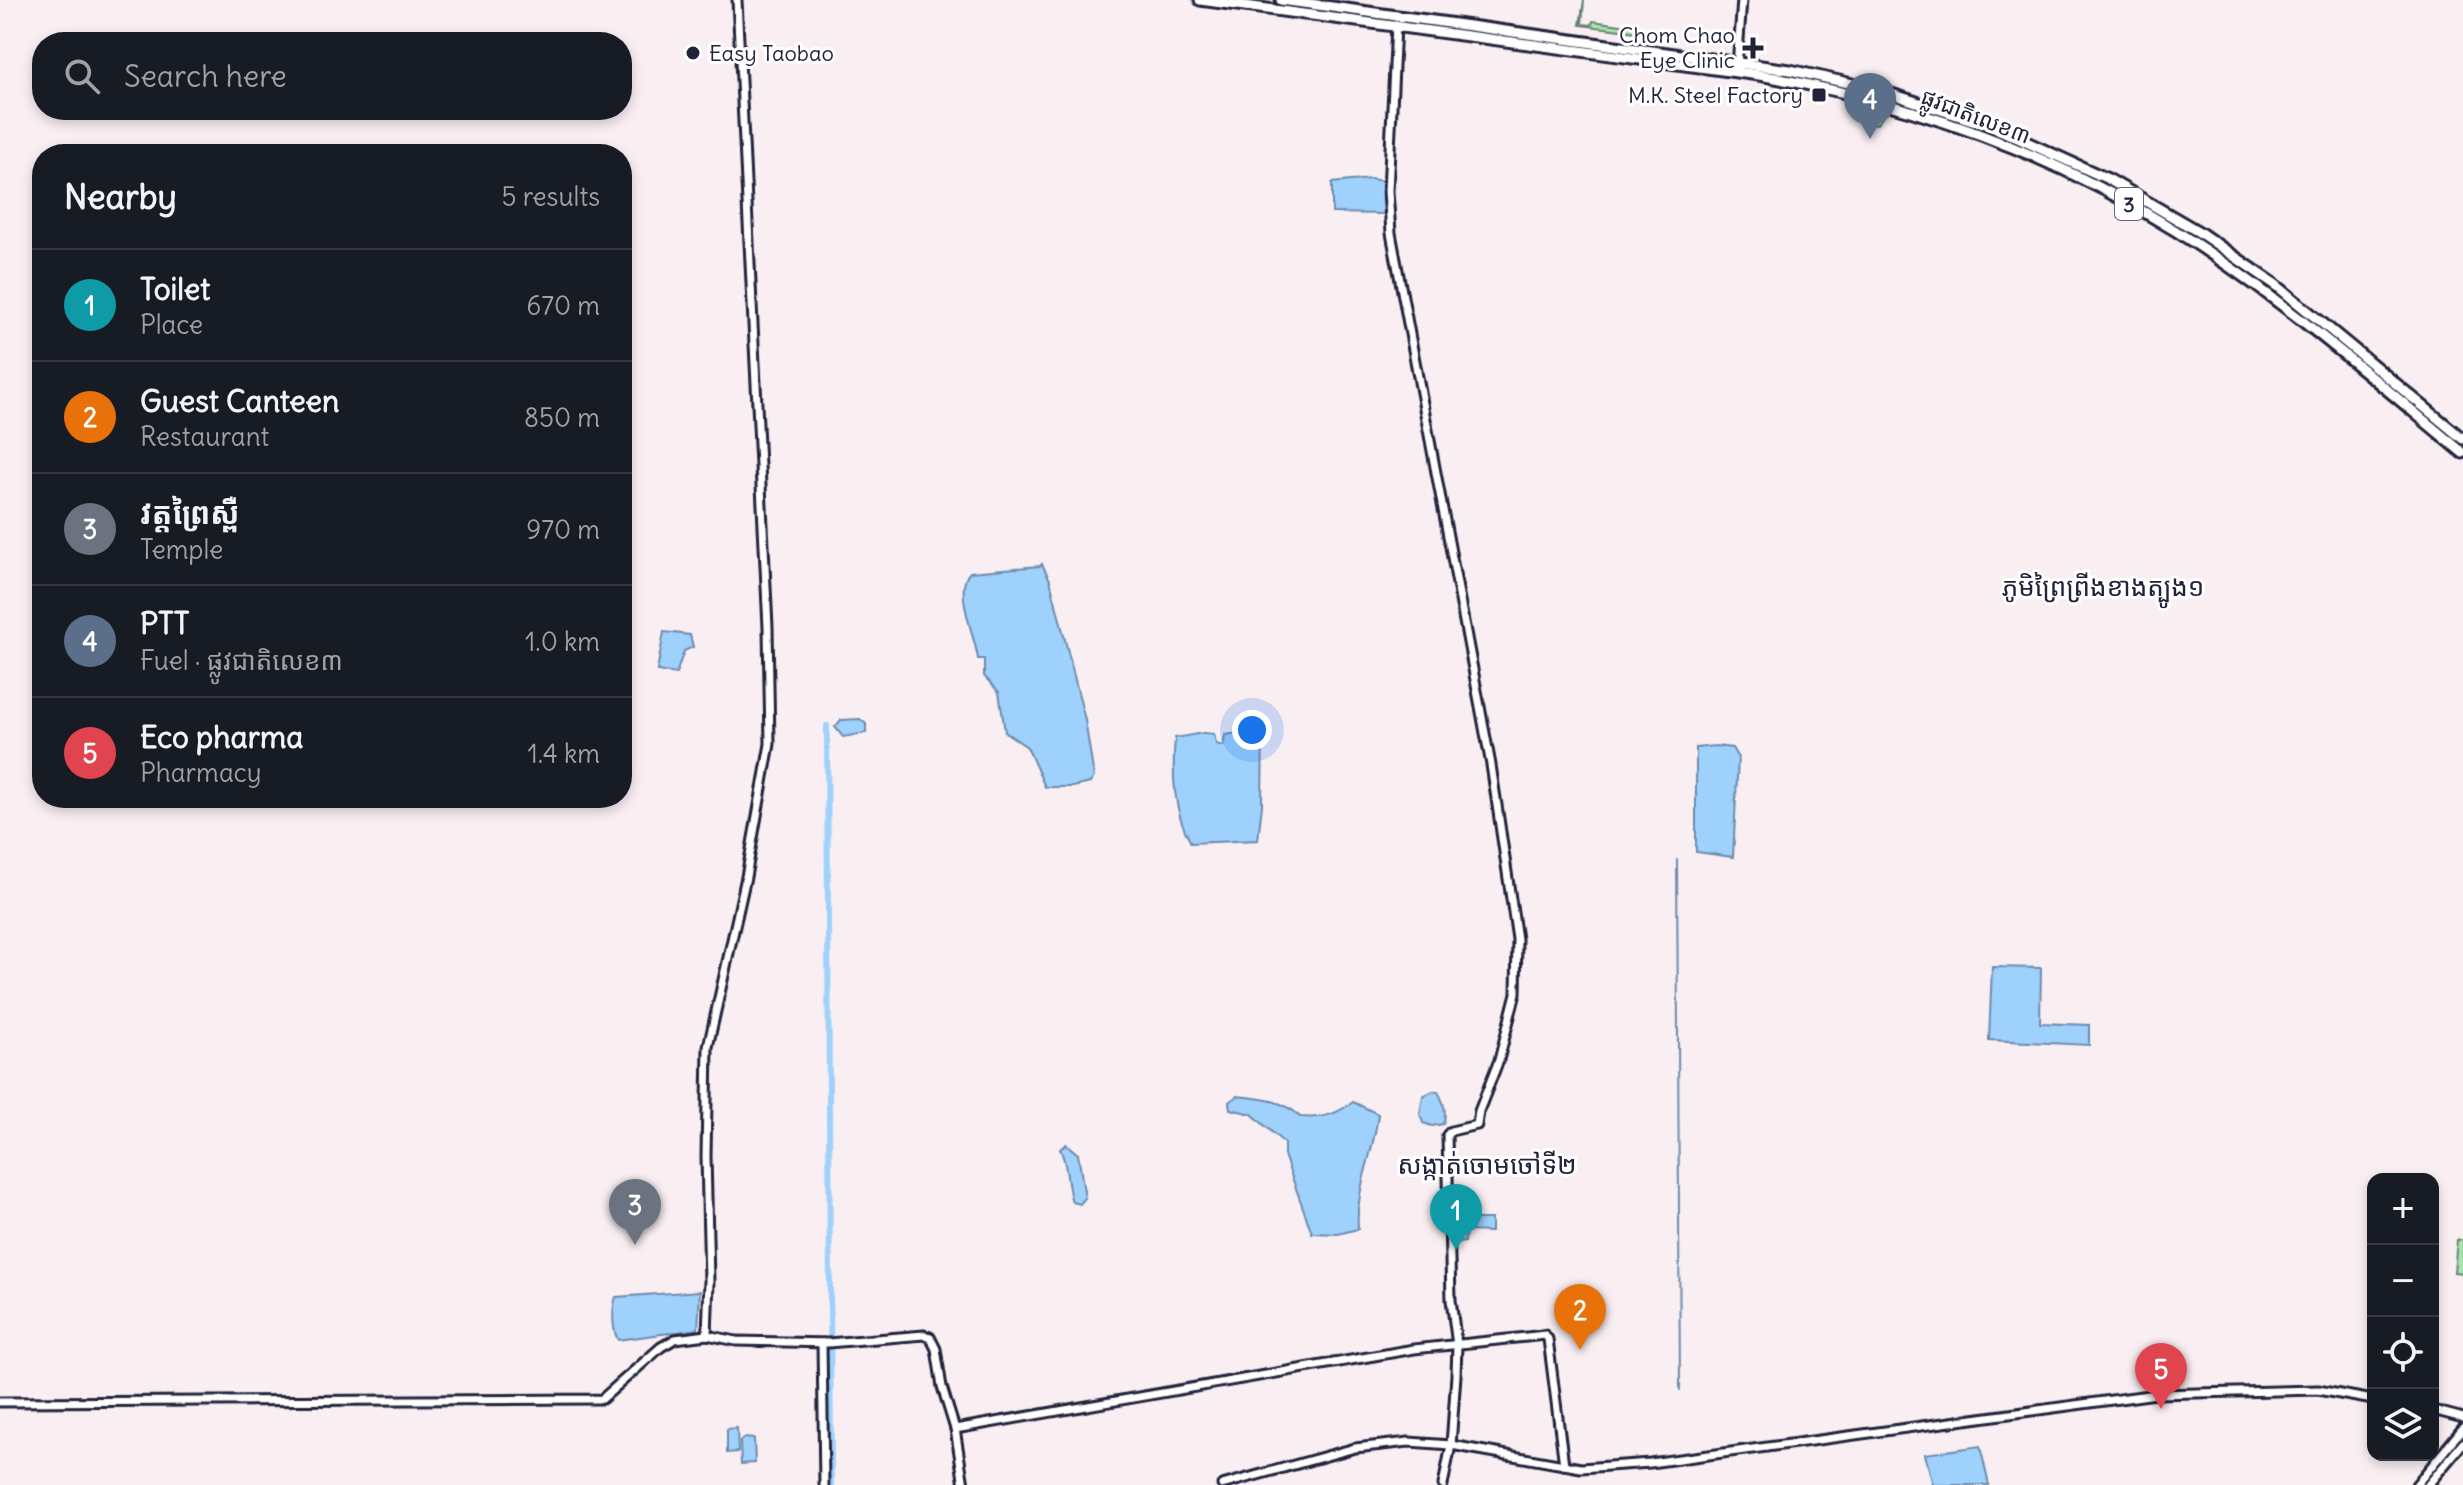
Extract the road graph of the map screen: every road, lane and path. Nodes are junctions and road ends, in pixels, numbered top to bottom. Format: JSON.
{"nodes":[{"id":1,"x":737,"y":0,"type":"edge"},
{"id":2,"x":1200,"y":0,"type":"edge"},
{"id":3,"x":1281,"y":0,"type":"edge"},
{"id":4,"x":1742,"y":0,"type":"edge"},
{"id":5,"x":1396,"y":25,"type":"junction"},
{"id":6,"x":1737,"y":66,"type":"junction"},
{"id":7,"x":2463,"y":439,"type":"edge"},
{"id":8,"x":2463,"y":453,"type":"edge"},
{"id":9,"x":707,"y":1335,"type":"junction"},
{"id":10,"x":828,"y":1343,"type":"junction"},
{"id":11,"x":1457,"y":1345,"type":"junction"},
{"id":12,"x":2367,"y":1399,"type":"edge"},
{"id":13,"x":0,"y":1402,"type":"edge"},
{"id":14,"x":2439,"y":1412,"type":"edge"},
{"id":15,"x":2463,"y":1418,"type":"edge"},
{"id":16,"x":2463,"y":1428,"type":"edge"},
{"id":17,"x":955,"y":1429,"type":"junction"},
{"id":18,"x":2463,"y":1443,"type":"edge"},
{"id":19,"x":1451,"y":1445,"type":"junction"},
{"id":20,"x":1564,"y":1465,"type":"junction"},
{"id":21,"x":824,"y":1485,"type":"edge"},
{"id":22,"x":964,"y":1485,"type":"edge"},
{"id":23,"x":1222,"y":1485,"type":"edge"},
{"id":24,"x":1443,"y":1485,"type":"edge"},
{"id":25,"x":2416,"y":1485,"type":"edge"},
{"id":26,"x":2428,"y":1485,"type":"edge"}],
"edges":[{"from":1,"to":9,"type":"street"},
{"from":2,"to":5,"type":"highway","name":"ផ្លូវជាតិលេខ៣","number":"3"},
{"from":3,"to":6,"type":"highway","name":"ផ្លូវជាតិលេខ៣","number":"3"},
{"from":4,"to":6,"type":"street"},
{"from":5,"to":6,"type":"highway","name":"ផ្លូវជាតិលេខ៣","number":"3"},
{"from":5,"to":11,"type":"street"},
{"from":6,"to":7,"type":"highway","name":"ផ្លូវជាតិលេខ៣","number":"3"},
{"from":6,"to":8,"type":"highway","name":"ផ្លូវជាតិលេខ៣","number":"3"},
{"from":9,"to":10,"type":"street"},
{"from":9,"to":13,"type":"street"},
{"from":10,"to":17,"type":"street"},
{"from":10,"to":21,"type":"street"},
{"from":11,"to":17,"type":"street"},
{"from":11,"to":19,"type":"street"},
{"from":11,"to":20,"type":"street"},
{"from":12,"to":20,"type":"street"},
{"from":14,"to":15,"type":"street"},
{"from":16,"to":25,"type":"street"},
{"from":17,"to":22,"type":"street"},
{"from":18,"to":26,"type":"street"},
{"from":19,"to":20,"type":"street"},
{"from":19,"to":23,"type":"street"},
{"from":19,"to":24,"type":"street"}]}
